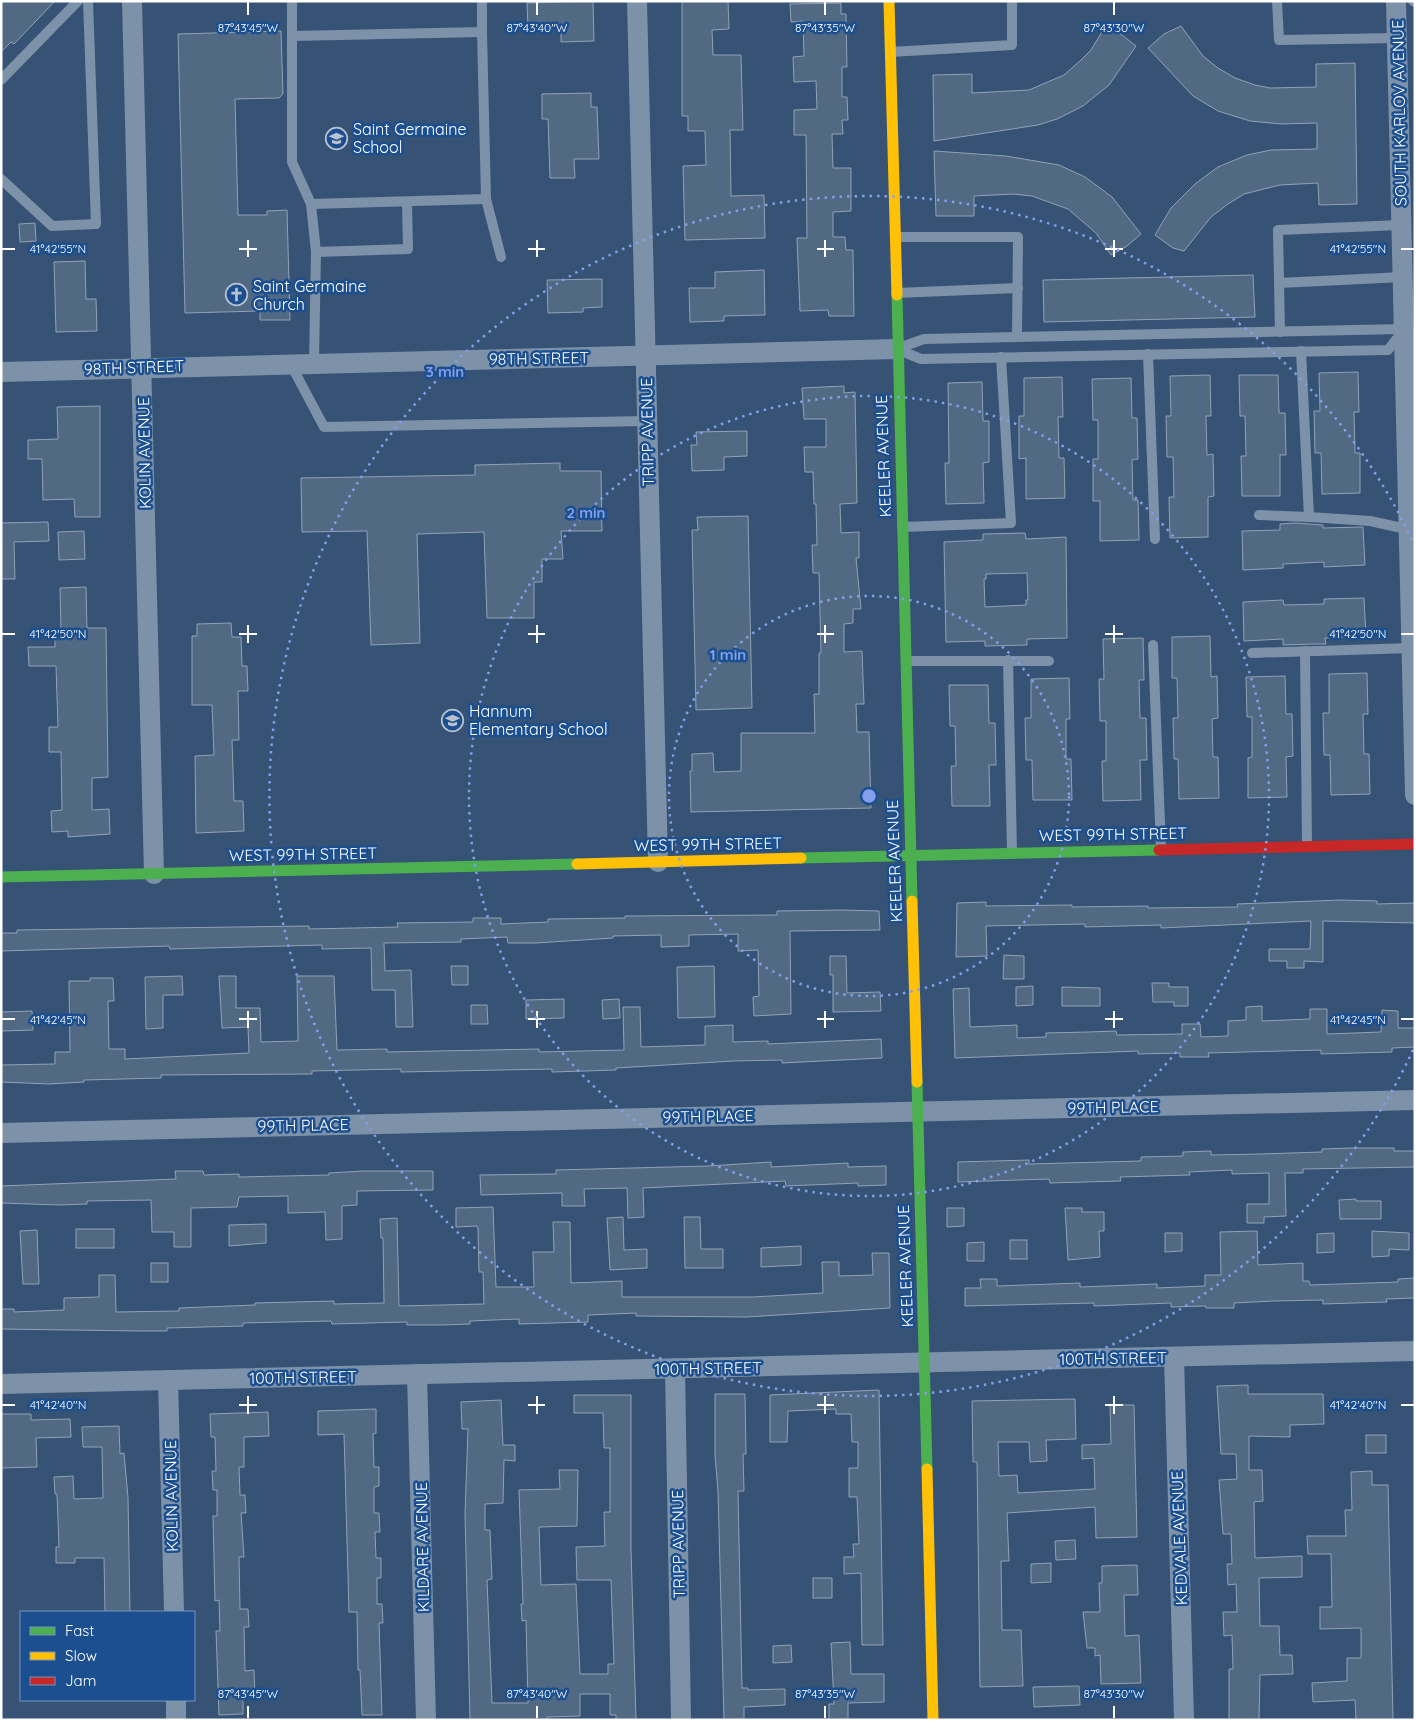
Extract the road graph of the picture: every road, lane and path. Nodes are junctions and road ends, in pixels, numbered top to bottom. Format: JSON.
{"nodes":[{"id":1,"x":78,"y":1,"type":"edge"},
{"id":2,"x":88,"y":1,"type":"edge"},
{"id":3,"x":132,"y":1,"type":"edge"},
{"id":4,"x":292,"y":1,"type":"edge"},
{"id":5,"x":482,"y":1,"type":"edge"},
{"id":6,"x":636,"y":1,"type":"edge"},
{"id":7,"x":889,"y":1,"type":"edge"},
{"id":8,"x":897,"y":1,"type":"edge"},
{"id":9,"x":1012,"y":1,"type":"edge"},
{"id":10,"x":1277,"y":1,"type":"edge"},
{"id":11,"x":1396,"y":1,"type":"edge"},
{"id":12,"x":482,"y":32,"type":"junction"},
{"id":13,"x":292,"y":36,"type":"junction"},
{"id":14,"x":1397,"y":38,"type":"junction"},
{"id":15,"x":890,"y":52,"type":"junction"},
{"id":16,"x":1,"y":80,"type":"edge"},
{"id":17,"x":1,"y":179,"type":"edge"},
{"id":18,"x":486,"y":200,"type":"junction"},
{"id":19,"x":407,"y":202,"type":"junction"},
{"id":20,"x":311,"y":204,"type":"junction"},
{"id":21,"x":1401,"y":225,"type":"junction"},
{"id":22,"x":894,"y":237,"type":"junction"},
{"id":23,"x":316,"y":252,"type":"junction"},
{"id":24,"x":501,"y":257,"type":"dead end"},
{"id":25,"x":1407,"y":268,"type":"edge"},
{"id":26,"x":1279,"y":283,"type":"junction"},
{"id":27,"x":1018,"y":288,"type":"junction"},
{"id":28,"x":895,"y":293,"type":"junction"},
{"id":29,"x":1409,"y":308,"type":"edge"},
{"id":30,"x":1404,"y":329,"type":"junction"},
{"id":31,"x":1280,"y":332,"type":"junction"},
{"id":32,"x":1018,"y":337,"type":"junction"},
{"id":33,"x":897,"y":349,"type":"junction"},
{"id":34,"x":1301,"y":351,"type":"junction"},
{"id":35,"x":1148,"y":354,"type":"junction"},
{"id":36,"x":645,"y":355,"type":"junction"},
{"id":37,"x":1002,"y":357,"type":"junction"},
{"id":38,"x":1410,"y":357,"type":"edge"},
{"id":39,"x":314,"y":363,"type":"junction"},
{"id":40,"x":290,"y":364,"type":"junction"},
{"id":41,"x":142,"y":367,"type":"junction"},
{"id":42,"x":1,"y":372,"type":"edge"},
{"id":43,"x":647,"y":421,"type":"junction"},
{"id":44,"x":1259,"y":515,"type":"dead end"},
{"id":45,"x":1309,"y":517,"type":"junction"},
{"id":46,"x":902,"y":528,"type":"junction"},
{"id":47,"x":1412,"y":530,"type":"edge"},
{"id":48,"x":1155,"y":539,"type":"dead end"},
{"id":49,"x":1412,"y":636,"type":"edge"},
{"id":50,"x":1153,"y":644,"type":"dead end"},
{"id":51,"x":1305,"y":652,"type":"junction"},
{"id":52,"x":1252,"y":653,"type":"dead end"},
{"id":53,"x":1008,"y":660,"type":"junction"},
{"id":54,"x":905,"y":661,"type":"junction"},
{"id":55,"x":1049,"y":661,"type":"dead end"},
{"id":56,"x":1414,"y":736,"type":"edge"},
{"id":57,"x":1415,"y":795,"type":"edge"},
{"id":58,"x":1415,"y":844,"type":"edge"},
{"id":59,"x":1307,"y":846,"type":"junction"},
{"id":60,"x":1161,"y":850,"type":"junction"},
{"id":61,"x":1012,"y":853,"type":"junction"},
{"id":62,"x":910,"y":855,"type":"junction"},
{"id":63,"x":658,"y":862,"type":"junction"},
{"id":64,"x":154,"y":874,"type":"junction"},
{"id":65,"x":1,"y":877,"type":"edge"},
{"id":66,"x":1415,"y":1100,"type":"edge"},
{"id":67,"x":917,"y":1111,"type":"junction"},
{"id":68,"x":1,"y":1132,"type":"edge"},
{"id":69,"x":1415,"y":1351,"type":"edge"},
{"id":70,"x":1174,"y":1357,"type":"junction"},
{"id":71,"x":924,"y":1362,"type":"junction"},
{"id":72,"x":675,"y":1368,"type":"junction"},
{"id":73,"x":417,"y":1374,"type":"junction"},
{"id":74,"x":168,"y":1380,"type":"junction"},
{"id":75,"x":1,"y":1384,"type":"edge"},
{"id":76,"x":174,"y":1611,"type":"edge"},
{"id":77,"x":176,"y":1701,"type":"edge"},
{"id":78,"x":176,"y":1720,"type":"edge"},
{"id":79,"x":426,"y":1720,"type":"edge"},
{"id":80,"x":681,"y":1720,"type":"edge"},
{"id":81,"x":933,"y":1720,"type":"edge"},
{"id":82,"x":1184,"y":1720,"type":"edge"}],
"edges":[{"from":1,"to":16,"type":"lane"},
{"from":2,"to":17,"type":"lane"},
{"from":3,"to":41,"type":"street","name":"KOLIN AVENUE"},
{"from":4,"to":13,"type":"lane"},
{"from":5,"to":12,"type":"lane"},
{"from":6,"to":36,"type":"street","name":"TRIPP AVENUE"},
{"from":7,"to":8,"type":"lane"},
{"from":7,"to":15,"type":"street","name":"KEELER AVENUE"},
{"from":9,"to":15,"type":"lane"},
{"from":10,"to":14,"type":"lane"},
{"from":11,"to":14,"type":"street","name":"SOUTH KARLOV AVENUE"},
{"from":12,"to":13,"type":"lane"},
{"from":12,"to":18,"type":"lane"},
{"from":13,"to":20,"type":"lane"},
{"from":14,"to":21,"type":"street","name":"SOUTH KARLOV AVENUE"},
{"from":15,"to":22,"type":"street","name":"KEELER AVENUE"},
{"from":18,"to":19,"type":"lane"},
{"from":18,"to":24,"type":"lane"},
{"from":19,"to":20,"type":"lane"},
{"from":19,"to":23,"type":"lane"},
{"from":20,"to":23,"type":"lane"},
{"from":21,"to":25,"type":"street","name":"SOUTH KARLOV AVENUE"},
{"from":21,"to":26,"type":"lane"},
{"from":22,"to":27,"type":"lane"},
{"from":22,"to":28,"type":"street","name":"KEELER AVENUE"},
{"from":23,"to":39,"type":"lane"},
{"from":25,"to":26,"type":"lane"},
{"from":25,"to":29,"type":"street","name":"SOUTH KARLOV AVENUE"},
{"from":26,"to":31,"type":"lane"},
{"from":27,"to":28,"type":"lane"},
{"from":27,"to":32,"type":"lane"},
{"from":28,"to":33,"type":"street","name":"KEELER AVENUE"},
{"from":29,"to":30,"type":"street","name":"SOUTH KARLOV AVENUE"},
{"from":30,"to":31,"type":"lane"},
{"from":30,"to":34,"type":"lane"},
{"from":30,"to":38,"type":"street","name":"SOUTH KARLOV AVENUE"},
{"from":31,"to":32,"type":"lane"},
{"from":32,"to":33,"type":"lane"},
{"from":33,"to":36,"type":"street","name":"98TH STREET"},
{"from":33,"to":37,"type":"lane"},
{"from":33,"to":46,"type":"street","name":"KEELER AVENUE"},
{"from":34,"to":35,"type":"lane"},
{"from":34,"to":45,"type":"lane"},
{"from":35,"to":37,"type":"lane"},
{"from":35,"to":48,"type":"lane"},
{"from":36,"to":39,"type":"street","name":"98TH STREET"},
{"from":36,"to":43,"type":"street","name":"TRIPP AVENUE"},
{"from":37,"to":46,"type":"lane"},
{"from":38,"to":47,"type":"street","name":"SOUTH KARLOV AVENUE"},
{"from":39,"to":40,"type":"street","name":"98TH STREET"},
{"from":40,"to":41,"type":"street","name":"98TH STREET"},
{"from":40,"to":43,"type":"lane"},
{"from":41,"to":42,"type":"street","name":"98TH STREET"},
{"from":41,"to":64,"type":"street","name":"KOLIN AVENUE"},
{"from":43,"to":63,"type":"street","name":"TRIPP AVENUE"},
{"from":44,"to":45,"type":"lane"},
{"from":45,"to":47,"type":"lane"},
{"from":46,"to":54,"type":"street","name":"KEELER AVENUE"},
{"from":47,"to":49,"type":"street","name":"SOUTH KARLOV AVENUE"},
{"from":49,"to":51,"type":"lane"},
{"from":49,"to":56,"type":"street","name":"SOUTH KARLOV AVENUE"},
{"from":50,"to":60,"type":"lane"},
{"from":51,"to":52,"type":"lane"},
{"from":51,"to":59,"type":"lane"},
{"from":53,"to":54,"type":"lane"},
{"from":53,"to":55,"type":"lane"},
{"from":53,"to":61,"type":"lane"},
{"from":54,"to":62,"type":"street","name":"KEELER AVENUE"},
{"from":56,"to":57,"type":"street","name":"SOUTH KARLOV AVENUE"},
{"from":58,"to":59,"type":"street","name":"WEST 99TH STREET"},
{"from":59,"to":60,"type":"street","name":"WEST 99TH STREET"},
{"from":60,"to":61,"type":"street","name":"WEST 99TH STREET"},
{"from":61,"to":62,"type":"street","name":"WEST 99TH STREET"},
{"from":62,"to":63,"type":"street","name":"WEST 99TH STREET"},
{"from":62,"to":67,"type":"street","name":"KEELER AVENUE"},
{"from":63,"to":64,"type":"street","name":"WEST 99TH STREET"},
{"from":64,"to":65,"type":"street","name":"WEST 99TH STREET"},
{"from":66,"to":67,"type":"street","name":"99TH PLACE"},
{"from":67,"to":68,"type":"street","name":"99TH PLACE"},
{"from":67,"to":71,"type":"street","name":"KEELER AVENUE"},
{"from":69,"to":70,"type":"street","name":"100TH STREET"},
{"from":70,"to":71,"type":"street","name":"100TH STREET"},
{"from":70,"to":82,"type":"street","name":"KEDVALE AVENUE"},
{"from":71,"to":72,"type":"street","name":"100TH STREET"},
{"from":71,"to":81,"type":"street","name":"KEELER AVENUE"},
{"from":72,"to":73,"type":"street","name":"100TH STREET"},
{"from":72,"to":80,"type":"street","name":"TRIPP AVENUE"},
{"from":73,"to":74,"type":"street","name":"100TH STREET"},
{"from":73,"to":79,"type":"street","name":"KILDARE AVENUE"},
{"from":74,"to":75,"type":"street","name":"100TH STREET"},
{"from":74,"to":76,"type":"street","name":"KOLIN AVENUE"},
{"from":77,"to":78,"type":"street"}]}
